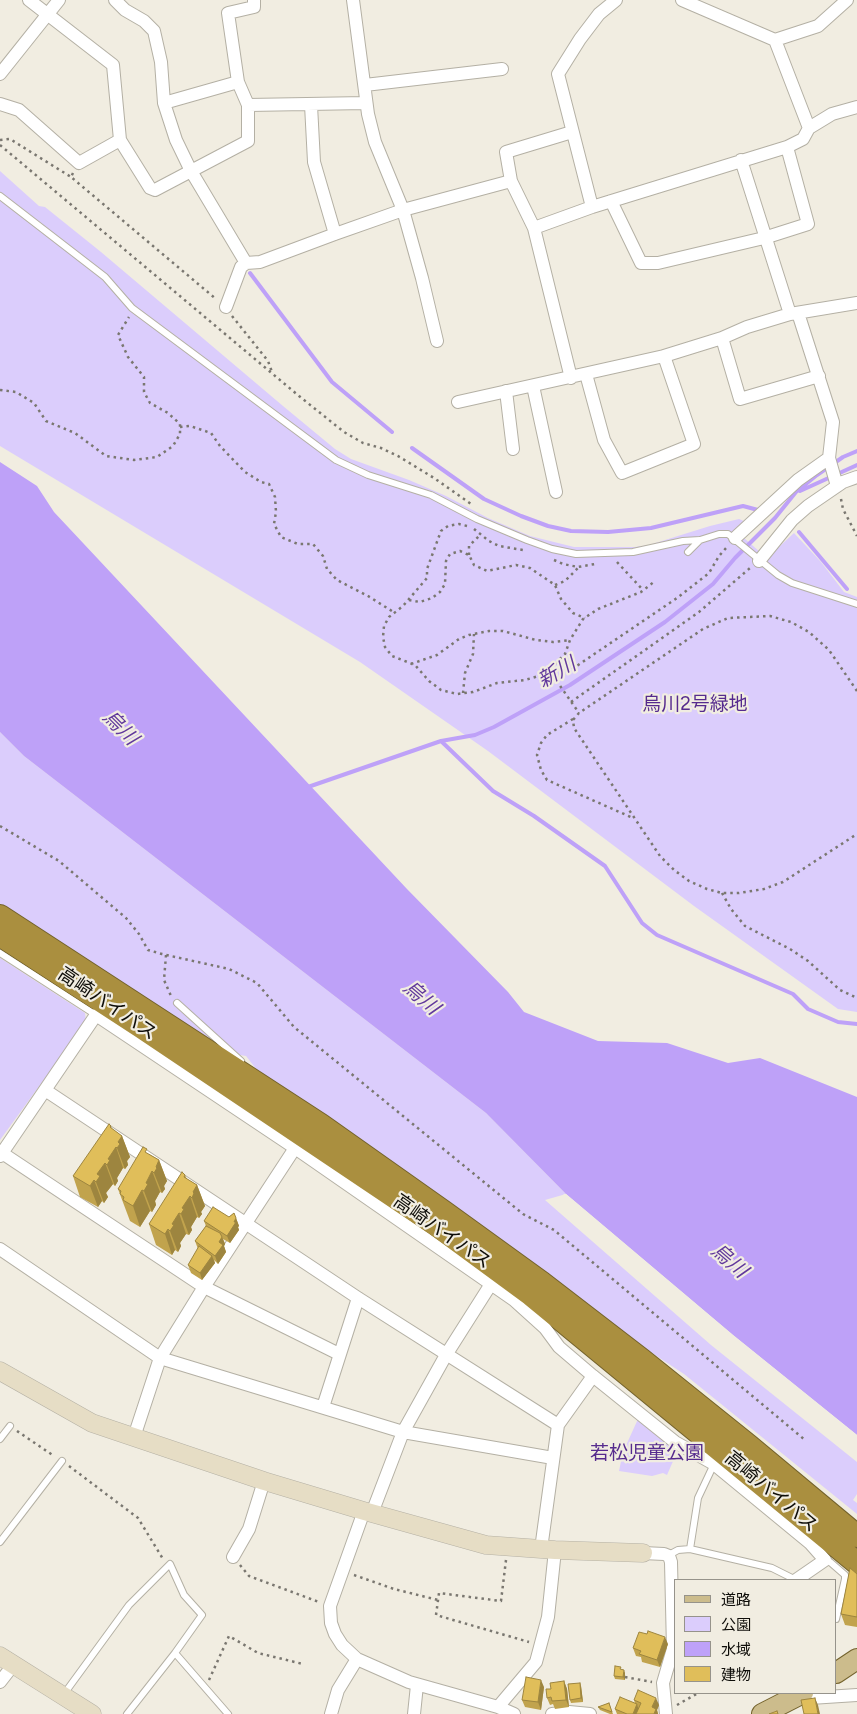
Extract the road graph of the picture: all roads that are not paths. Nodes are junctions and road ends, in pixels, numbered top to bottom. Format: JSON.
{"nodes":[{"id":1,"x":29,"y":0,"type":"edge"},
{"id":2,"x":59,"y":0,"type":"edge"},
{"id":3,"x":115,"y":0,"type":"edge"},
{"id":4,"x":254,"y":0,"type":"edge"},
{"id":5,"x":353,"y":0,"type":"edge"},
{"id":6,"x":616,"y":0,"type":"edge"},
{"id":7,"x":682,"y":0,"type":"edge"},
{"id":8,"x":847,"y":0,"type":"edge"},
{"id":9,"x":47,"y":14,"type":"junction"},
{"id":10,"x":775,"y":40,"type":"junction"},
{"id":11,"x":502,"y":68,"type":"dead end"},
{"id":12,"x":0,"y":74,"type":"edge"},
{"id":13,"x":238,"y":82,"type":"junction"},
{"id":14,"x":365,"y":85,"type":"junction"},
{"id":15,"x":164,"y":103,"type":"junction"},
{"id":16,"x":366,"y":103,"type":"junction"},
{"id":17,"x":0,"y":104,"type":"edge"},
{"id":18,"x":248,"y":105,"type":"junction"},
{"id":19,"x":311,"y":105,"type":"junction"},
{"id":20,"x":857,"y":107,"type":"edge"},
{"id":21,"x":809,"y":128,"type":"junction"},
{"id":22,"x":572,"y":132,"type":"junction"},
{"id":23,"x":120,"y":140,"type":"junction"},
{"id":24,"x":787,"y":146,"type":"junction"},
{"id":25,"x":741,"y":160,"type":"junction"},
{"id":26,"x":191,"y":172,"type":"junction"},
{"id":27,"x":511,"y":181,"type":"junction"},
{"id":28,"x":0,"y":196,"type":"edge"},
{"id":29,"x":611,"y":201,"type":"junction"},
{"id":30,"x":592,"y":207,"type":"junction"},
{"id":31,"x":403,"y":210,"type":"junction"},
{"id":32,"x":534,"y":228,"type":"junction"},
{"id":33,"x":335,"y":234,"type":"junction"},
{"id":34,"x":764,"y":238,"type":"junction"},
{"id":35,"x":246,"y":263,"type":"junction"},
{"id":36,"x":857,"y":303,"type":"edge"},
{"id":37,"x":226,"y":307,"type":"road end"},
{"id":38,"x":794,"y":313,"type":"junction"},
{"id":39,"x":722,"y":338,"type":"junction"},
{"id":40,"x":437,"y":341,"type":"dead end"},
{"id":41,"x":664,"y":356,"type":"junction"},
{"id":42,"x":586,"y":374,"type":"junction"},
{"id":43,"x":819,"y":376,"type":"junction"},
{"id":44,"x":571,"y":378,"type":"junction"},
{"id":45,"x":532,"y":386,"type":"junction"},
{"id":46,"x":506,"y":391,"type":"junction"},
{"id":47,"x":458,"y":402,"type":"dead end"},
{"id":48,"x":513,"y":449,"type":"dead end"},
{"id":49,"x":829,"y":458,"type":"junction"},
{"id":50,"x":857,"y":477,"type":"edge"},
{"id":51,"x":837,"y":486,"type":"junction"},
{"id":52,"x":556,"y":492,"type":"dead end"},
{"id":53,"x":700,"y":540,"type":"junction"},
{"id":54,"x":737,"y":540,"type":"junction"},
{"id":55,"x":688,"y":552,"type":"dead end"},
{"id":56,"x":758,"y":559,"type":"junction"},
{"id":57,"x":857,"y":604,"type":"edge"},
{"id":58,"x":0,"y":916,"type":"edge"},
{"id":59,"x":0,"y":936,"type":"edge"},
{"id":60,"x":0,"y":953,"type":"edge"},
{"id":61,"x":177,"y":1003,"type":"road end"},
{"id":62,"x":96,"y":1016,"type":"junction"},
{"id":63,"x":242,"y":1072,"type":"junction"},
{"id":64,"x":45,"y":1090,"type":"junction"},
{"id":65,"x":295,"y":1148,"type":"junction"},
{"id":66,"x":1,"y":1154,"type":"edge"},
{"id":67,"x":246,"y":1223,"type":"junction"},
{"id":68,"x":0,"y":1249,"type":"edge"},
{"id":69,"x":491,"y":1284,"type":"junction"},
{"id":70,"x":204,"y":1287,"type":"junction"},
{"id":71,"x":358,"y":1298,"type":"junction"},
{"id":72,"x":545,"y":1328,"type":"junction"},
{"id":73,"x":339,"y":1354,"type":"junction"},
{"id":74,"x":446,"y":1355,"type":"junction"},
{"id":75,"x":160,"y":1358,"type":"junction"},
{"id":76,"x":0,"y":1371,"type":"edge"},
{"id":77,"x":593,"y":1376,"type":"junction"},
{"id":78,"x":323,"y":1407,"type":"junction"},
{"id":79,"x":558,"y":1425,"type":"junction"},
{"id":80,"x":10,"y":1426,"type":"road end"},
{"id":81,"x":403,"y":1432,"type":"junction"},
{"id":82,"x":134,"y":1437,"type":"junction"},
{"id":83,"x":0,"y":1439,"type":"edge"},
{"id":84,"x":553,"y":1458,"type":"junction"},
{"id":85,"x":62,"y":1461,"type":"road end"},
{"id":86,"x":723,"y":1462,"type":"junction"},
{"id":87,"x":264,"y":1482,"type":"junction"},
{"id":88,"x":368,"y":1512,"type":"junction"},
{"id":89,"x":857,"y":1536,"type":"edge"},
{"id":90,"x":0,"y":1542,"type":"edge"},
{"id":91,"x":548,"y":1549,"type":"junction"},
{"id":92,"x":690,"y":1549,"type":"junction"},
{"id":93,"x":643,"y":1553,"type":"joint"},
{"id":94,"x":667,"y":1556,"type":"junction"},
{"id":95,"x":233,"y":1557,"type":"road end"},
{"id":96,"x":825,"y":1560,"type":"junction"},
{"id":97,"x":857,"y":1563,"type":"edge"},
{"id":98,"x":794,"y":1579,"type":"edge"},
{"id":99,"x":797,"y":1579,"type":"edge"},
{"id":100,"x":837,"y":1615,"type":"edge"},
{"id":101,"x":674,"y":1648,"type":"edge"},
{"id":102,"x":175,"y":1653,"type":"junction"},
{"id":103,"x":357,"y":1659,"type":"junction"},
{"id":104,"x":857,"y":1659,"type":"edge"},
{"id":105,"x":7,"y":1660,"type":"edge"},
{"id":106,"x":837,"y":1672,"type":"edge"},
{"id":107,"x":0,"y":1682,"type":"edge"},
{"id":108,"x":417,"y":1685,"type":"junction"},
{"id":109,"x":857,"y":1695,"type":"edge"},
{"id":110,"x":63,"y":1696,"type":"junction"},
{"id":111,"x":791,"y":1702,"type":"edge"},
{"id":112,"x":507,"y":1712,"type":"edge"},
{"id":113,"x":666,"y":1713,"type":"edge"},
{"id":114,"x":92,"y":1714,"type":"edge"},
{"id":115,"x":127,"y":1714,"type":"edge"},
{"id":116,"x":228,"y":1714,"type":"edge"},
{"id":117,"x":331,"y":1714,"type":"edge"},
{"id":118,"x":414,"y":1714,"type":"edge"},
{"id":119,"x":552,"y":1714,"type":"edge"},
{"id":120,"x":590,"y":1714,"type":"edge"},
{"id":121,"x":762,"y":1714,"type":"edge"}],
"edges":[{"from":1,"to":9,"type":"street"},
{"from":2,"to":9,"type":"street"},
{"from":3,"to":15,"type":"street"},
{"from":4,"to":13,"type":"street"},
{"from":5,"to":14,"type":"street"},
{"from":6,"to":22,"type":"street"},
{"from":7,"to":10,"type":"street"},
{"from":8,"to":10,"type":"street"},
{"from":9,"to":12,"type":"street"},
{"from":9,"to":23,"type":"street"},
{"from":10,"to":21,"type":"street"},
{"from":11,"to":14,"type":"street"},
{"from":13,"to":15,"type":"street"},
{"from":13,"to":18,"type":"street"},
{"from":14,"to":16,"type":"street"},
{"from":15,"to":26,"type":"street"},
{"from":16,"to":19,"type":"street"},
{"from":16,"to":31,"type":"street"},
{"from":17,"to":23,"type":"street"},
{"from":18,"to":19,"type":"street"},
{"from":18,"to":26,"type":"street"},
{"from":19,"to":33,"type":"street"},
{"from":20,"to":21,"type":"street"},
{"from":21,"to":24,"type":"street"},
{"from":22,"to":27,"type":"street"},
{"from":22,"to":30,"type":"street"},
{"from":23,"to":26,"type":"street"},
{"from":24,"to":25,"type":"street"},
{"from":24,"to":34,"type":"street"},
{"from":25,"to":29,"type":"street"},
{"from":25,"to":34,"type":"street"},
{"from":26,"to":35,"type":"street"},
{"from":27,"to":31,"type":"street"},
{"from":27,"to":32,"type":"street"},
{"from":28,"to":53,"type":"lane"},
{"from":29,"to":30,"type":"street"},
{"from":29,"to":34,"type":"street"},
{"from":30,"to":32,"type":"street"},
{"from":31,"to":33,"type":"street"},
{"from":31,"to":40,"type":"street"},
{"from":32,"to":44,"type":"street"},
{"from":33,"to":35,"type":"street"},
{"from":34,"to":38,"type":"street"},
{"from":35,"to":37,"type":"street"},
{"from":36,"to":38,"type":"street"},
{"from":38,"to":39,"type":"street"},
{"from":38,"to":43,"type":"street"},
{"from":39,"to":41,"type":"street"},
{"from":39,"to":43,"type":"street"},
{"from":41,"to":42,"type":"street"},
{"from":41,"to":42,"type":"street"},
{"from":42,"to":44,"type":"street"},
{"from":43,"to":49,"type":"street"},
{"from":44,"to":45,"type":"street"},
{"from":45,"to":46,"type":"street"},
{"from":45,"to":52,"type":"street"},
{"from":46,"to":47,"type":"street"},
{"from":46,"to":48,"type":"street"},
{"from":49,"to":51,"type":"street"},
{"from":49,"to":54,"type":"street"},
{"from":50,"to":51,"type":"street"},
{"from":51,"to":56,"type":"street"},
{"from":53,"to":54,"type":"lane"},
{"from":53,"to":55,"type":"lane"},
{"from":54,"to":56,"type":"lane"},
{"from":56,"to":57,"type":"lane"},
{"from":58,"to":63,"type":"highway","name":"高崎バイパス"},
{"from":59,"to":86,"type":"highway","name":"高崎バイパス"},
{"from":60,"to":62,"type":"lane"},
{"from":61,"to":63,"type":"lane"},
{"from":62,"to":64,"type":"street"},
{"from":62,"to":65,"type":"street"},
{"from":63,"to":89,"type":"highway","name":"高崎バイパス"},
{"from":64,"to":66,"type":"street"},
{"from":64,"to":67,"type":"street"},
{"from":65,"to":67,"type":"street"},
{"from":65,"to":69,"type":"street"},
{"from":66,"to":70,"type":"street"},
{"from":67,"to":70,"type":"street"},
{"from":67,"to":71,"type":"street"},
{"from":68,"to":75,"type":"street"},
{"from":69,"to":72,"type":"street"},
{"from":69,"to":74,"type":"street"},
{"from":70,"to":73,"type":"street"},
{"from":70,"to":75,"type":"street"},
{"from":71,"to":73,"type":"street"},
{"from":71,"to":74,"type":"street"},
{"from":72,"to":77,"type":"street"},
{"from":72,"to":86,"type":"highway"},
{"from":73,"to":78,"type":"street"},
{"from":74,"to":79,"type":"street"},
{"from":74,"to":81,"type":"street"},
{"from":75,"to":78,"type":"street"},
{"from":75,"to":82,"type":"street"},
{"from":76,"to":82,"type":"street"},
{"from":77,"to":79,"type":"street"},
{"from":77,"to":86,"type":"street"},
{"from":78,"to":81,"type":"street"},
{"from":79,"to":84,"type":"street"},
{"from":80,"to":83,"type":"lane"},
{"from":81,"to":84,"type":"street"},
{"from":81,"to":88,"type":"street"},
{"from":82,"to":87,"type":"street"},
{"from":84,"to":91,"type":"street"},
{"from":85,"to":90,"type":"lane"},
{"from":86,"to":92,"type":"lane"},
{"from":86,"to":96,"type":"street"},
{"from":86,"to":97,"type":"highway","name":"高崎バイパス"},
{"from":87,"to":88,"type":"street"},
{"from":87,"to":95,"type":"street"},
{"from":88,"to":91,"type":"street"},
{"from":88,"to":103,"type":"street"},
{"from":91,"to":93,"type":"street"},
{"from":91,"to":112,"type":"street"},
{"from":92,"to":94,"type":"lane"},
{"from":92,"to":98,"type":"lane"},
{"from":93,"to":94,"type":"street"},
{"from":94,"to":101,"type":"street"},
{"from":96,"to":99,"type":"street"},
{"from":96,"to":100,"type":"lane"},
{"from":101,"to":113,"type":"street"},
{"from":102,"to":110,"type":"lane"},
{"from":102,"to":115,"type":"lane"},
{"from":102,"to":116,"type":"lane"},
{"from":103,"to":108,"type":"street"},
{"from":103,"to":117,"type":"street"},
{"from":104,"to":106,"type":"main road"},
{"from":105,"to":107,"type":"street"},
{"from":105,"to":110,"type":"street"},
{"from":108,"to":112,"type":"street"},
{"from":108,"to":118,"type":"street"},
{"from":109,"to":111,"type":"street"},
{"from":110,"to":114,"type":"street"},
{"from":111,"to":121,"type":"main road"},
{"from":119,"to":120,"type":"street"}]}
